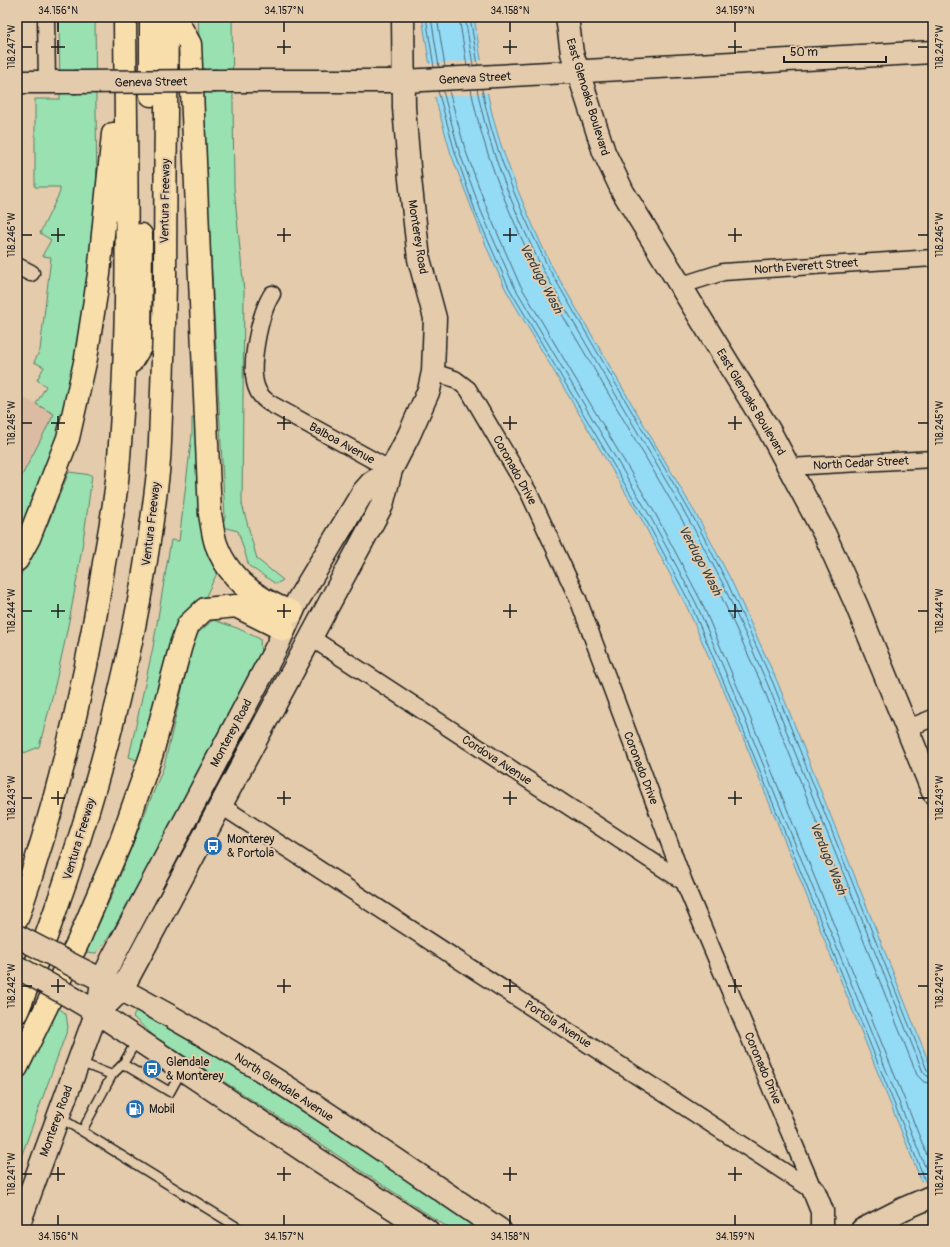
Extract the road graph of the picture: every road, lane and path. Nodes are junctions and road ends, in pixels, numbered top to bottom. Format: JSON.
{"nodes":[{"id":1,"x":46,"y":17,"type":"edge"},
{"id":2,"x":125,"y":17,"type":"edge"},
{"id":3,"x":140,"y":17,"type":"edge"},
{"id":4,"x":151,"y":17,"type":"edge"},
{"id":5,"x":167,"y":17,"type":"edge"},
{"id":6,"x":175,"y":17,"type":"edge"},
{"id":7,"x":403,"y":17,"type":"edge"},
{"id":8,"x":566,"y":17,"type":"edge"},
{"id":9,"x":933,"y":52,"type":"edge"},
{"id":10,"x":578,"y":73,"type":"junction"},
{"id":11,"x":404,"y":81,"type":"junction"},
{"id":12,"x":17,"y":82,"type":"edge"},
{"id":13,"x":47,"y":82,"type":"junction"},
{"id":14,"x":933,"y":258,"type":"edge"},
{"id":15,"x":682,"y":285,"type":"junction"},
{"id":16,"x":272,"y":294,"type":"dead end"},
{"id":17,"x":433,"y":372,"type":"junction"},
{"id":18,"x":123,"y":375,"type":"junction"},
{"id":19,"x":162,"y":384,"type":"junction"},
{"id":20,"x":933,"y":459,"type":"edge"},
{"id":21,"x":789,"y":467,"type":"junction"},
{"id":22,"x":391,"y":470,"type":"junction"},
{"id":23,"x":17,"y":560,"type":"edge"},
{"id":24,"x":288,"y":621,"type":"junction"},
{"id":25,"x":310,"y":637,"type":"junction"},
{"id":26,"x":933,"y":718,"type":"edge"},
{"id":27,"x":908,"y":728,"type":"junction"},
{"id":28,"x":933,"y":792,"type":"edge"},
{"id":29,"x":220,"y":805,"type":"junction"},
{"id":30,"x":684,"y":882,"type":"junction"},
{"id":31,"x":17,"y":919,"type":"edge"},
{"id":32,"x":17,"y":936,"type":"edge"},
{"id":33,"x":17,"y":967,"type":"edge"},
{"id":34,"x":102,"y":980,"type":"junction"},
{"id":35,"x":122,"y":989,"type":"junction"},
{"id":36,"x":17,"y":1012,"type":"edge"},
{"id":37,"x":98,"y":1013,"type":"junction"},
{"id":38,"x":137,"y":1039,"type":"junction"},
{"id":39,"x":78,"y":1062,"type":"junction"},
{"id":40,"x":123,"y":1064,"type":"junction"},
{"id":41,"x":17,"y":1067,"type":"edge"},
{"id":42,"x":183,"y":1070,"type":"junction"},
{"id":43,"x":112,"y":1076,"type":"junction"},
{"id":44,"x":58,"y":1116,"type":"junction"},
{"id":45,"x":82,"y":1131,"type":"junction"},
{"id":46,"x":814,"y":1191,"type":"junction"},
{"id":47,"x":928,"y":1198,"type":"edge"},
{"id":48,"x":17,"y":1229,"type":"edge"},
{"id":49,"x":242,"y":1230,"type":"edge"},
{"id":50,"x":427,"y":1230,"type":"edge"},
{"id":51,"x":500,"y":1230,"type":"edge"},
{"id":52,"x":822,"y":1230,"type":"edge"},
{"id":53,"x":862,"y":1230,"type":"edge"}],
"edges":[{"from":1,"to":13,"type":"street"},
{"from":2,"to":18,"type":"highway"},
{"from":2,"to":23,"type":"highway"},
{"from":3,"to":18,"type":"highway"},
{"from":4,"to":19,"type":"highway"},
{"from":5,"to":19,"type":"highway","name":"Ventura Freeway"},
{"from":6,"to":24,"type":"highway"},
{"from":7,"to":11,"type":"main road","name":"Monterey Road"},
{"from":8,"to":10,"type":"main road","name":"East Glenoaks Boulevard"},
{"from":9,"to":10,"type":"main road","name":"Geneva Street"},
{"from":10,"to":11,"type":"main road","name":"Geneva Street"},
{"from":10,"to":15,"type":"main road","name":"East Glenoaks Boulevard"},
{"from":11,"to":13,"type":"main road","name":"Geneva Street","bridge":true},
{"from":11,"to":17,"type":"main road","name":"Monterey Road"},
{"from":12,"to":13,"type":"main road","name":"Geneva Street"},
{"from":14,"to":15,"type":"street","name":"North Everett Street"},
{"from":15,"to":21,"type":"main road","name":"East Glenoaks Boulevard"},
{"from":16,"to":22,"type":"street","name":"Balboa Avenue"},
{"from":17,"to":22,"type":"main road","name":"Monterey Road"},
{"from":17,"to":30,"type":"street","name":"Coronado Drive"},
{"from":18,"to":31,"type":"highway"},
{"from":19,"to":36,"type":"highway","name":"Ventura Freeway"},
{"from":20,"to":21,"type":"street","name":"North Cedar Street"},
{"from":21,"to":27,"type":"main road","name":"East Glenoaks Boulevard"},
{"from":22,"to":24,"type":"main road","name":"Monterey Road"},
{"from":22,"to":25,"type":"main road","name":"Monterey Road"},
{"from":24,"to":25,"type":"main road"},
{"from":24,"to":34,"type":"main road","name":"Monterey Road"},
{"from":24,"to":41,"type":"highway"},
{"from":25,"to":29,"type":"main road","name":"Monterey Road"},
{"from":25,"to":30,"type":"street","name":"Cordova Avenue"},
{"from":26,"to":27,"type":"street"},
{"from":27,"to":28,"type":"main road","name":"East Glenoaks Boulevard"},
{"from":29,"to":35,"type":"main road","name":"Monterey Road"},
{"from":29,"to":46,"type":"street","name":"Portola Avenue"},
{"from":30,"to":46,"type":"street","name":"Coronado Drive"},
{"from":32,"to":34,"type":"main road","name":"North Glendale Avenue","bridge":true},
{"from":33,"to":37,"type":"main road","bridge":true},
{"from":34,"to":35,"type":"main road","name":"North Glendale Avenue"},
{"from":34,"to":37,"type":"main road","name":"Monterey Road"},
{"from":35,"to":37,"type":"main road","name":"Monterey Road"},
{"from":35,"to":51,"type":"main road","name":"North Glendale Avenue"},
{"from":37,"to":38,"type":"main road"},
{"from":37,"to":39,"type":"main road","name":"Monterey Road"},
{"from":38,"to":40,"type":"lane"},
{"from":38,"to":42,"type":"main road"},
{"from":39,"to":43,"type":"lane"},
{"from":39,"to":44,"type":"main road","name":"Monterey Road"},
{"from":40,"to":42,"type":"lane"},
{"from":40,"to":43,"type":"lane"},
{"from":42,"to":50,"type":"main road"},
{"from":43,"to":45,"type":"lane"},
{"from":44,"to":45,"type":"lane"},
{"from":44,"to":48,"type":"main road","name":"Monterey Road"},
{"from":45,"to":49,"type":"lane"},
{"from":46,"to":52,"type":"main road"},
{"from":47,"to":53,"type":"main road"}]}
